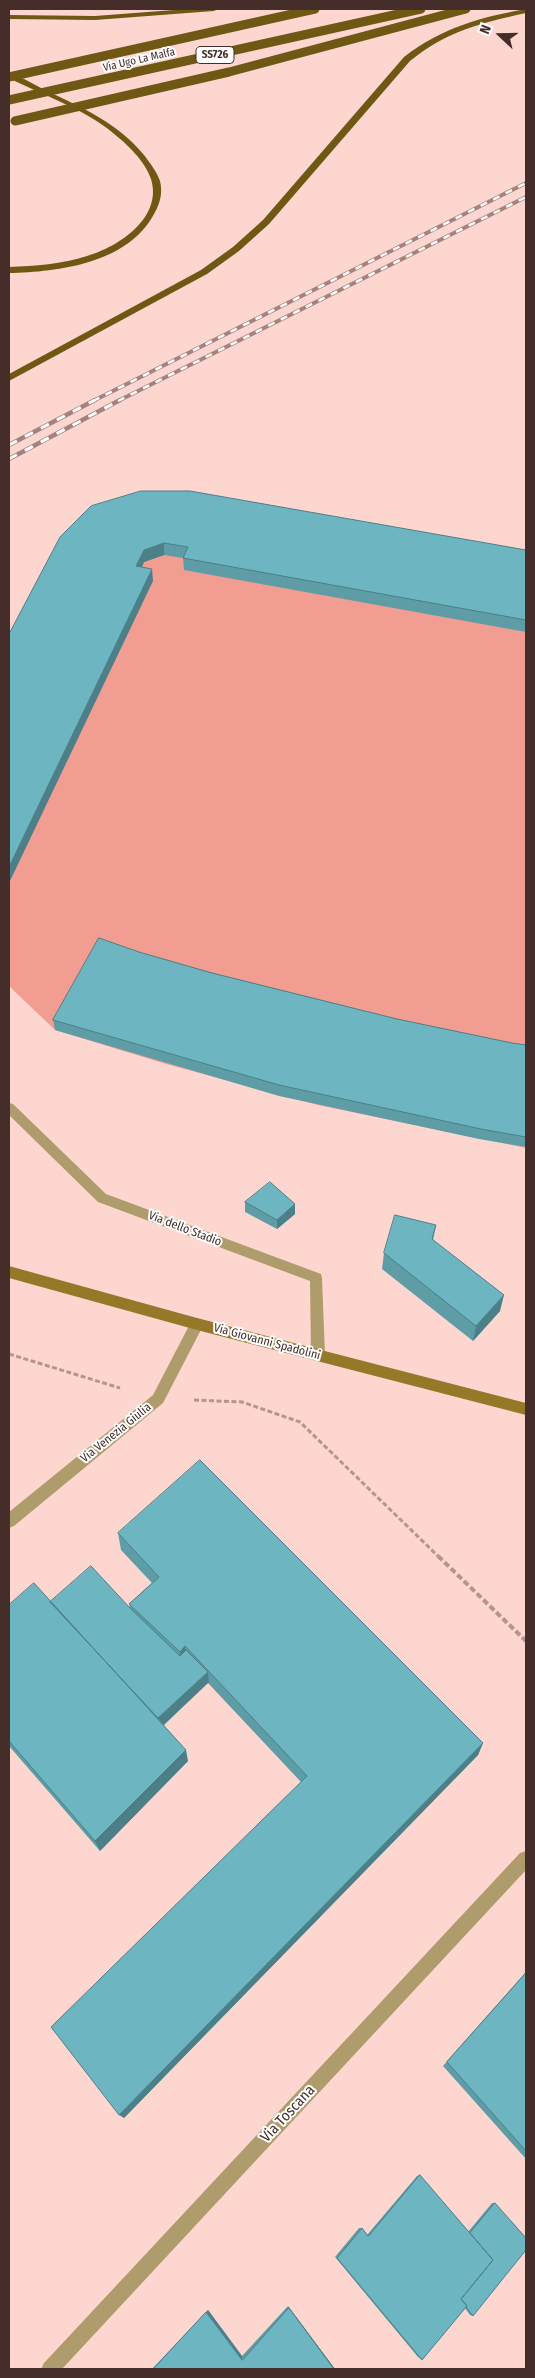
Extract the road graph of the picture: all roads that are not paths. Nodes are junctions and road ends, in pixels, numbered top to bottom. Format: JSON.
{"nodes":[{"id":1,"x":214,"y":9,"type":"edge"},
{"id":2,"x":315,"y":9,"type":"edge"},
{"id":3,"x":421,"y":9,"type":"edge"},
{"id":4,"x":466,"y":9,"type":"edge"},
{"id":5,"x":526,"y":11,"type":"edge"},
{"id":6,"x":9,"y":17,"type":"edge"},
{"id":7,"x":9,"y":76,"type":"edge"},
{"id":8,"x":9,"y":100,"type":"edge"},
{"id":9,"x":12,"y":122,"type":"edge"},
{"id":10,"x":9,"y":270,"type":"edge"},
{"id":11,"x":9,"y":378,"type":"edge"},
{"id":12,"x":9,"y":1108,"type":"edge"},
{"id":13,"x":9,"y":1272,"type":"edge"},
{"id":14,"x":197,"y":1324,"type":"junction"},
{"id":15,"x":318,"y":1355,"type":"junction"},
{"id":16,"x":526,"y":1409,"type":"edge"},
{"id":17,"x":9,"y":1521,"type":"edge"},
{"id":18,"x":526,"y":1859,"type":"edge"},
{"id":19,"x":50,"y":2369,"type":"edge"}],
"edges":[{"from":1,"to":6,"type":"highway"},
{"from":2,"to":7,"type":"highway","name":"Via Ugo La Malfa","number":"SS726","bridge":true},
{"from":3,"to":8,"type":"highway","name":"Via Ugo La Malfa","number":"SS726","bridge":true},
{"from":4,"to":9,"type":"highway","bridge":true},
{"from":5,"to":11,"type":"highway"},
{"from":7,"to":10,"type":"highway"},
{"from":12,"to":15,"type":"street","name":"Via dello Stadio"},
{"from":13,"to":14,"type":"main road","name":"Via Giovanni Spadolini"},
{"from":14,"to":15,"type":"main road","name":"Via Giovanni Spadolini"},
{"from":14,"to":17,"type":"street","name":"Via Venezia Giulia"},
{"from":15,"to":16,"type":"main road","name":"Via Giovanni Spadolini"},
{"from":18,"to":19,"type":"street","name":"Via Toscana"}]}
